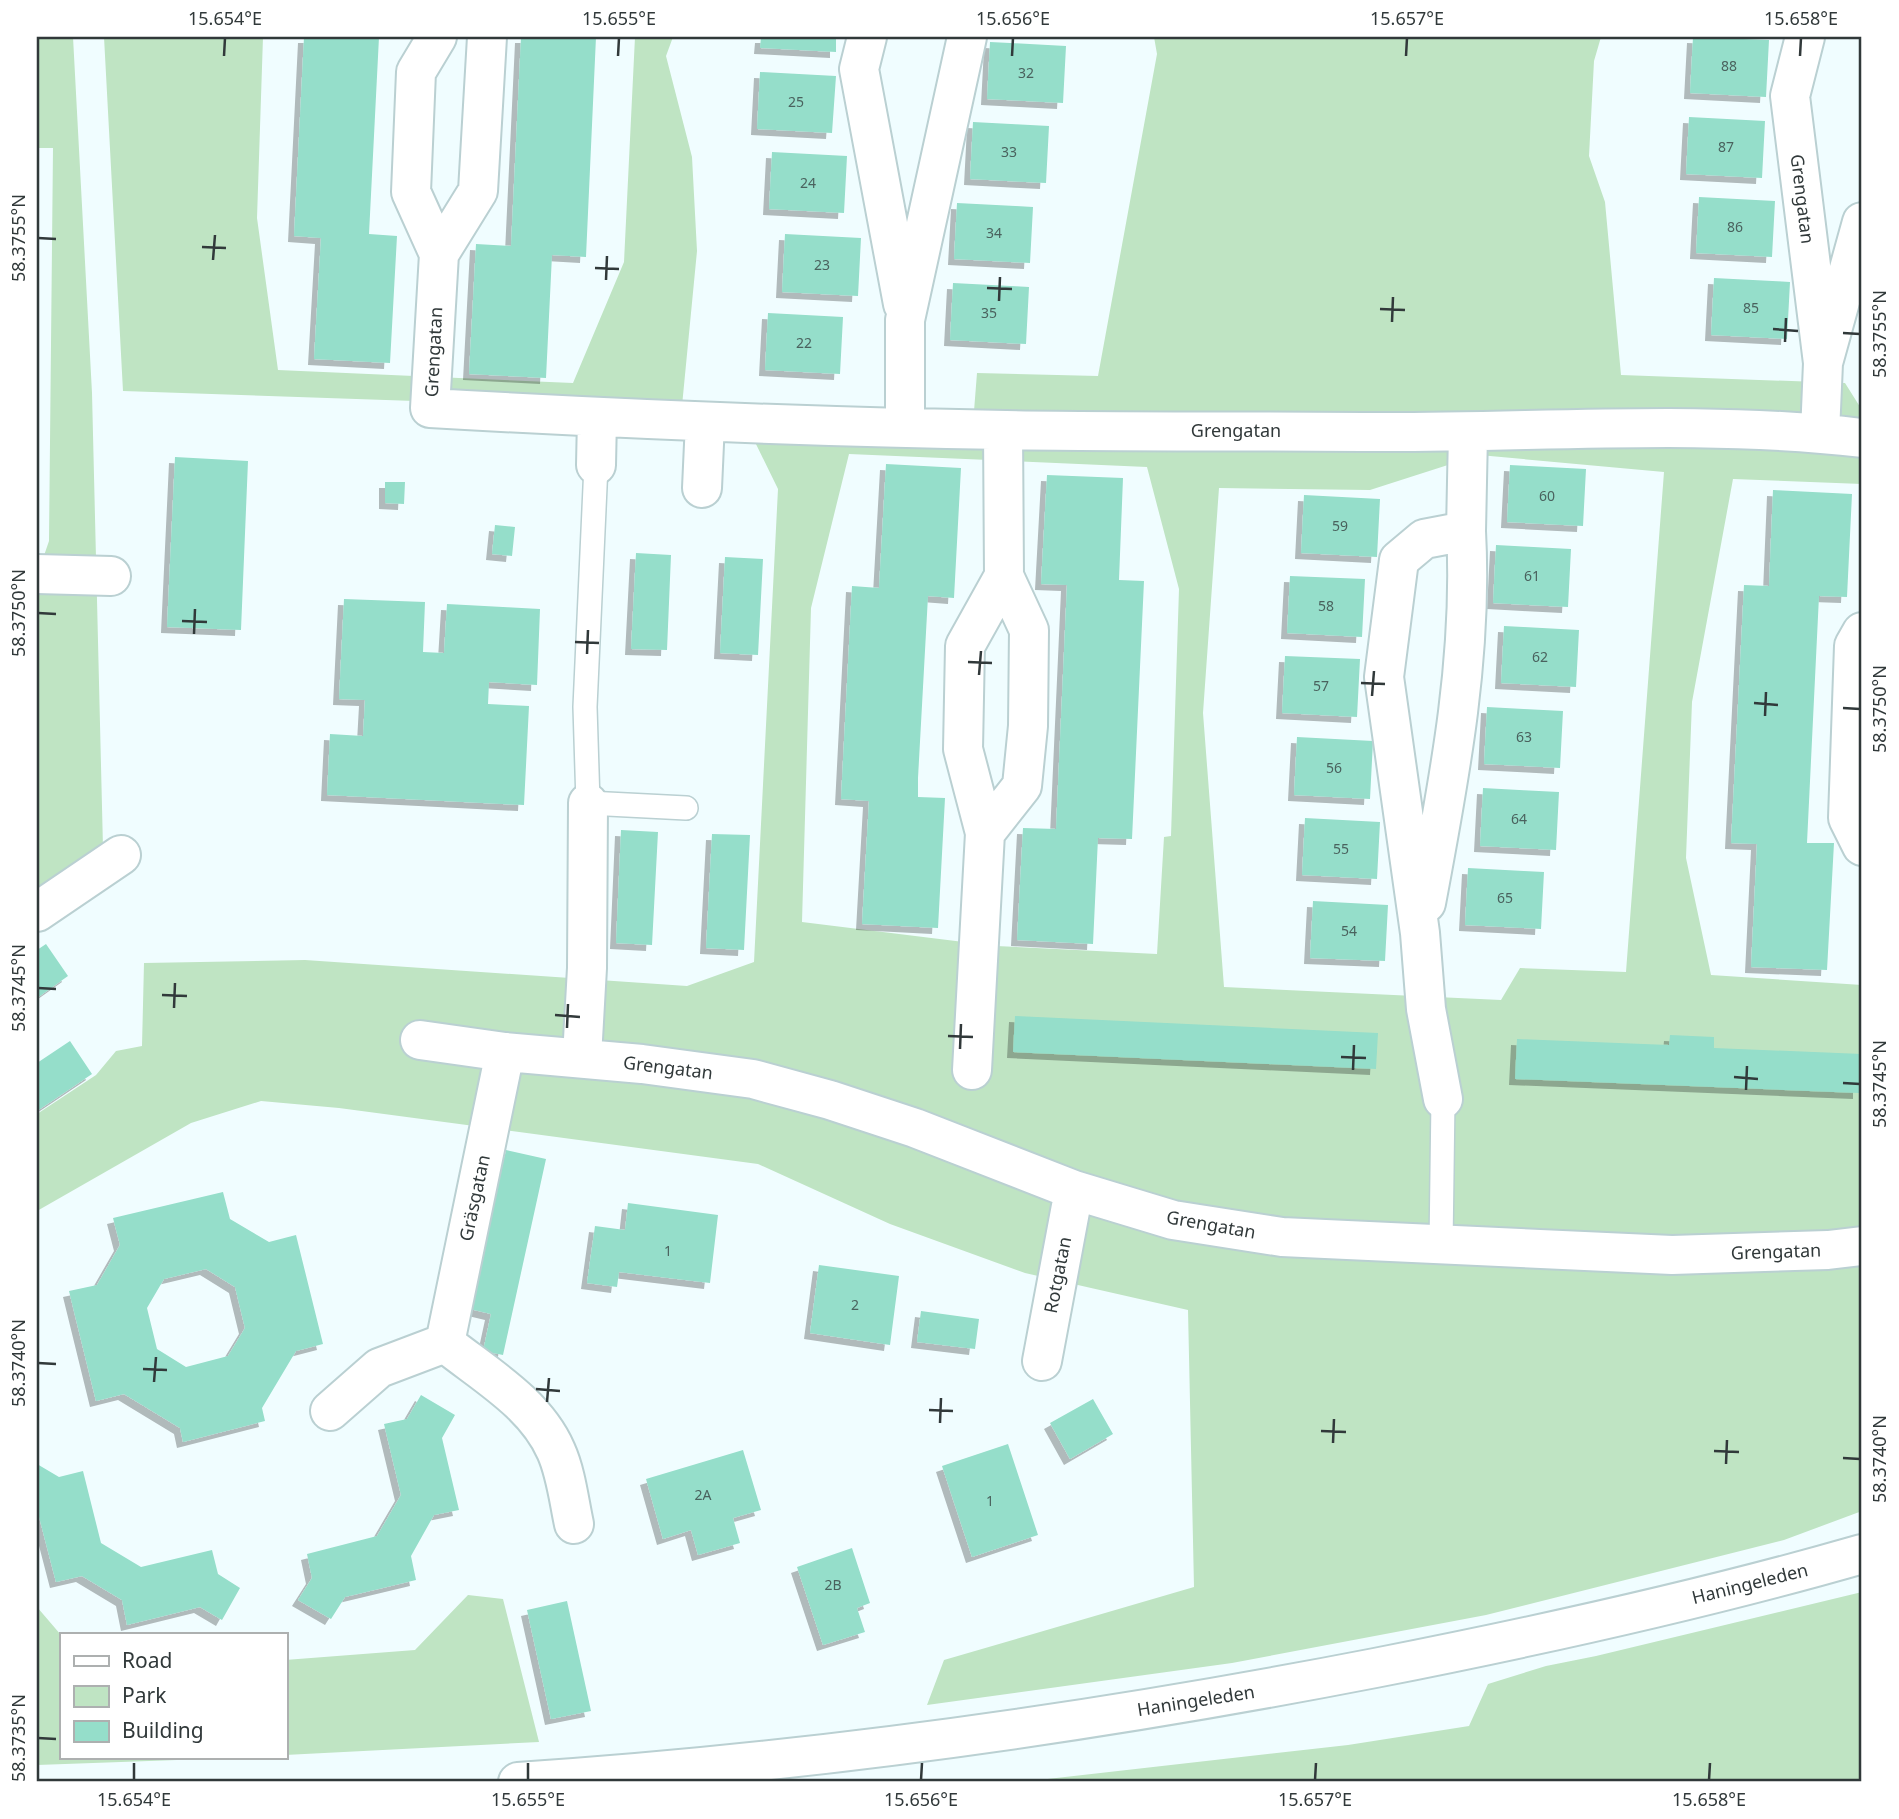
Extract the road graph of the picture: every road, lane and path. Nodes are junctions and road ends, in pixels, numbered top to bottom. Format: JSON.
{"nodes":[{"id":1,"x":437,"y":37,"type":"edge"},
{"id":2,"x":867,"y":37,"type":"edge"},
{"id":3,"x":967,"y":37,"type":"edge"},
{"id":4,"x":1805,"y":37,"type":"edge"},
{"id":5,"x":485,"y":38,"type":"edge"},
{"id":6,"x":1862,"y":222,"type":"edge"},
{"id":7,"x":439,"y":254,"type":"junction"},
{"id":8,"x":905,"y":320,"type":"junction"},
{"id":9,"x":1823,"y":363,"type":"junction"},
{"id":10,"x":597,"y":418,"type":"junction"},
{"id":11,"x":705,"y":422,"type":"junction"},
{"id":12,"x":905,"y":426,"type":"junction"},
{"id":13,"x":1003,"y":430,"type":"junction"},
{"id":14,"x":1468,"y":433,"type":"junction"},
{"id":15,"x":1820,"y":433,"type":"junction"},
{"id":16,"x":1862,"y":438,"type":"edge"},
{"id":17,"x":596,"y":465,"type":"joint"},
{"id":18,"x":702,"y":488,"type":"dead end"},
{"id":19,"x":1466,"y":531,"type":"junction"},
{"id":20,"x":37,"y":575,"type":"edge"},
{"id":21,"x":111,"y":576,"type":"dead end"},
{"id":22,"x":1003,"y":576,"type":"junction"},
{"id":23,"x":1862,"y":632,"type":"edge"},
{"id":24,"x":588,"y":803,"type":"junction"},
{"id":25,"x":686,"y":808,"type":"dead end"},
{"id":26,"x":985,"y":832,"type":"junction"},
{"id":27,"x":1862,"y":846,"type":"edge"},
{"id":28,"x":121,"y":855,"type":"dead end"},
{"id":29,"x":37,"y":912,"type":"edge"},
{"id":30,"x":1420,"y":933,"type":"junction"},
{"id":31,"x":420,"y":1040,"type":"dead end"},
{"id":32,"x":505,"y":1052,"type":"junction"},
{"id":33,"x":582,"y":1057,"type":"junction"},
{"id":34,"x":972,"y":1070,"type":"dead end"},
{"id":35,"x":1443,"y":1099,"type":"joint"},
{"id":36,"x":1074,"y":1190,"type":"junction"},
{"id":37,"x":1441,"y":1246,"type":"junction"},
{"id":38,"x":1862,"y":1246,"type":"edge"},
{"id":39,"x":445,"y":1343,"type":"junction"},
{"id":40,"x":1042,"y":1361,"type":"dead end"},
{"id":41,"x":330,"y":1411,"type":"dead end"},
{"id":42,"x":574,"y":1524,"type":"dead end"},
{"id":43,"x":1862,"y":1554,"type":"edge"},
{"id":44,"x":518,"y":1782,"type":"edge"}],
"edges":[{"from":1,"to":7,"type":"street","name":"Grengatan"},
{"from":2,"to":8,"type":"street"},
{"from":3,"to":8,"type":"street"},
{"from":4,"to":9,"type":"street","name":"Grengatan"},
{"from":5,"to":7,"type":"street","name":"Grengatan"},
{"from":6,"to":9,"type":"street","name":"Grengatan"},
{"from":7,"to":10,"type":"street","name":"Grengatan"},
{"from":8,"to":12,"type":"street"},
{"from":9,"to":15,"type":"street","name":"Grengatan"},
{"from":10,"to":11,"type":"street","name":"Grengatan"},
{"from":10,"to":17,"type":"street"},
{"from":11,"to":12,"type":"street","name":"Grengatan"},
{"from":11,"to":18,"type":"street"},
{"from":12,"to":13,"type":"street","name":"Grengatan"},
{"from":13,"to":14,"type":"street","name":"Grengatan"},
{"from":13,"to":22,"type":"street"},
{"from":14,"to":15,"type":"street","name":"Grengatan"},
{"from":14,"to":19,"type":"street"},
{"from":15,"to":16,"type":"street","name":"Grengatan"},
{"from":17,"to":24,"type":"lane"},
{"from":19,"to":30,"type":"street"},
{"from":19,"to":30,"type":"street"},
{"from":20,"to":21,"type":"street"},
{"from":22,"to":26,"type":"street"},
{"from":22,"to":26,"type":"street"},
{"from":23,"to":27,"type":"street"},
{"from":24,"to":25,"type":"lane"},
{"from":24,"to":33,"type":"street"},
{"from":26,"to":34,"type":"street"},
{"from":28,"to":29,"type":"street"},
{"from":30,"to":35,"type":"street"},
{"from":31,"to":32,"type":"street","name":"Grengatan"},
{"from":32,"to":33,"type":"street","name":"Grengatan"},
{"from":32,"to":39,"type":"street","name":"Gräsgatan"},
{"from":33,"to":36,"type":"street","name":"Grengatan"},
{"from":35,"to":37,"type":"lane"},
{"from":36,"to":37,"type":"street","name":"Grengatan"},
{"from":36,"to":40,"type":"street","name":"Rotgatan"},
{"from":37,"to":38,"type":"street","name":"Grengatan"},
{"from":39,"to":41,"type":"street"},
{"from":39,"to":42,"type":"street"},
{"from":43,"to":44,"type":"street","name":"Haningeleden"}]}
